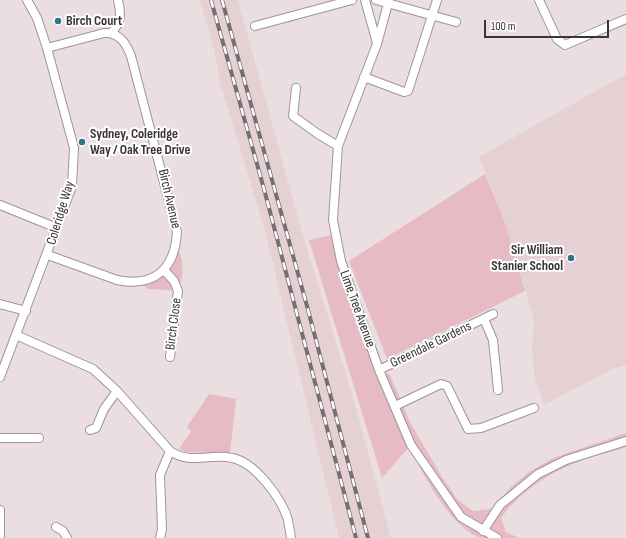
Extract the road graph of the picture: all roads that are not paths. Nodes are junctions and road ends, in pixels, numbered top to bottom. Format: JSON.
{"nodes":[{"id":1,"x":27,"y":0,"type":"edge"},
{"id":2,"x":118,"y":0,"type":"edge"},
{"id":3,"x":352,"y":0,"type":"edge"},
{"id":4,"x":366,"y":0,"type":"edge"},
{"id":5,"x":376,"y":0,"type":"edge"},
{"id":6,"x":438,"y":0,"type":"edge"},
{"id":7,"x":539,"y":0,"type":"edge"},
{"id":8,"x":389,"y":2,"type":"edge"},
{"id":9,"x":434,"y":16,"type":"junction"},
{"id":10,"x":626,"y":19,"type":"edge"},
{"id":11,"x":456,"y":22,"type":"dead end"},
{"id":12,"x":255,"y":26,"type":"dead end"},
{"id":13,"x":111,"y":32,"type":"junction"},
{"id":14,"x":377,"y":44,"type":"junction"},
{"id":15,"x":47,"y":48,"type":"junction"},
{"id":16,"x":364,"y":77,"type":"junction"},
{"id":17,"x":296,"y":88,"type":"dead end"},
{"id":18,"x":338,"y":146,"type":"junction"},
{"id":19,"x":0,"y":205,"type":"edge"},
{"id":20,"x":57,"y":228,"type":"junction"},
{"id":21,"x":48,"y":254,"type":"junction"},
{"id":22,"x":164,"y":270,"type":"junction"},
{"id":23,"x":0,"y":304,"type":"edge"},
{"id":24,"x":26,"y":311,"type":"junction"},
{"id":25,"x":493,"y":314,"type":"dead end"},
{"id":26,"x":484,"y":319,"type":"junction"},
{"id":27,"x":16,"y":335,"type":"junction"},
{"id":28,"x":170,"y":357,"type":"dead end"},
{"id":29,"x":379,"y":370,"type":"junction"},
{"id":30,"x":0,"y":377,"type":"edge"},
{"id":31,"x":498,"y":390,"type":"dead end"},
{"id":32,"x":117,"y":391,"type":"junction"},
{"id":33,"x":395,"y":406,"type":"junction"},
{"id":34,"x":534,"y":408,"type":"dead end"},
{"id":35,"x":90,"y":430,"type":"dead end"},
{"id":36,"x":0,"y":438,"type":"edge"},
{"id":37,"x":39,"y":438,"type":"dead end"},
{"id":38,"x":626,"y":441,"type":"edge"},
{"id":39,"x":170,"y":451,"type":"junction"},
{"id":40,"x":0,"y":510,"type":"edge"},
{"id":41,"x":56,"y":527,"type":"dead end"},
{"id":42,"x":483,"y":531,"type":"junction"},
{"id":43,"x":0,"y":536,"type":"edge"},
{"id":44,"x":68,"y":538,"type":"edge"},
{"id":45,"x":160,"y":538,"type":"edge"},
{"id":46,"x":291,"y":538,"type":"edge"},
{"id":47,"x":497,"y":538,"type":"edge"}],
"edges":[{"from":1,"to":15,"type":"street","name":"Coleridge Way"},
{"from":2,"to":13,"type":"street"},
{"from":3,"to":12,"type":"street"},
{"from":4,"to":14,"type":"street"},
{"from":5,"to":8,"type":"street"},
{"from":6,"to":9,"type":"street"},
{"from":7,"to":10,"type":"street"},
{"from":8,"to":9,"type":"street"},
{"from":8,"to":14,"type":"street","name":"Lime Tree Avenue"},
{"from":9,"to":11,"type":"street"},
{"from":9,"to":16,"type":"street"},
{"from":13,"to":15,"type":"street"},
{"from":13,"to":22,"type":"street","name":"Birch Avenue"},
{"from":14,"to":16,"type":"street","name":"Lime Tree Avenue"},
{"from":15,"to":20,"type":"street","name":"Coleridge Way"},
{"from":16,"to":18,"type":"street","name":"Lime Tree Avenue"},
{"from":17,"to":18,"type":"street"},
{"from":18,"to":29,"type":"street","name":"Lime Tree Avenue"},
{"from":19,"to":20,"type":"street"},
{"from":20,"to":21,"type":"street","name":"Coleridge Way"},
{"from":21,"to":22,"type":"street"},
{"from":21,"to":24,"type":"street","name":"Coleridge Way"},
{"from":22,"to":28,"type":"street","name":"Birch Close"},
{"from":23,"to":24,"type":"street"},
{"from":24,"to":27,"type":"street","name":"Coleridge Way"},
{"from":25,"to":26,"type":"street","name":"Greendale Gardens"},
{"from":26,"to":29,"type":"street","name":"Greendale Gardens"},
{"from":26,"to":31,"type":"street","name":"Greendale Gardens"},
{"from":27,"to":30,"type":"street","name":"Coleridge Way"},
{"from":27,"to":32,"type":"street"},
{"from":29,"to":33,"type":"street","name":"Lime Tree Avenue"},
{"from":32,"to":35,"type":"street"},
{"from":32,"to":39,"type":"street"},
{"from":33,"to":34,"type":"street"},
{"from":33,"to":42,"type":"street","name":"Lime Tree Avenue"},
{"from":36,"to":37,"type":"street"},
{"from":38,"to":42,"type":"street"},
{"from":39,"to":45,"type":"street"},
{"from":39,"to":46,"type":"street"},
{"from":40,"to":43,"type":"street"},
{"from":41,"to":44,"type":"street"},
{"from":42,"to":47,"type":"street","name":"Lime Tree Avenue"}]}
